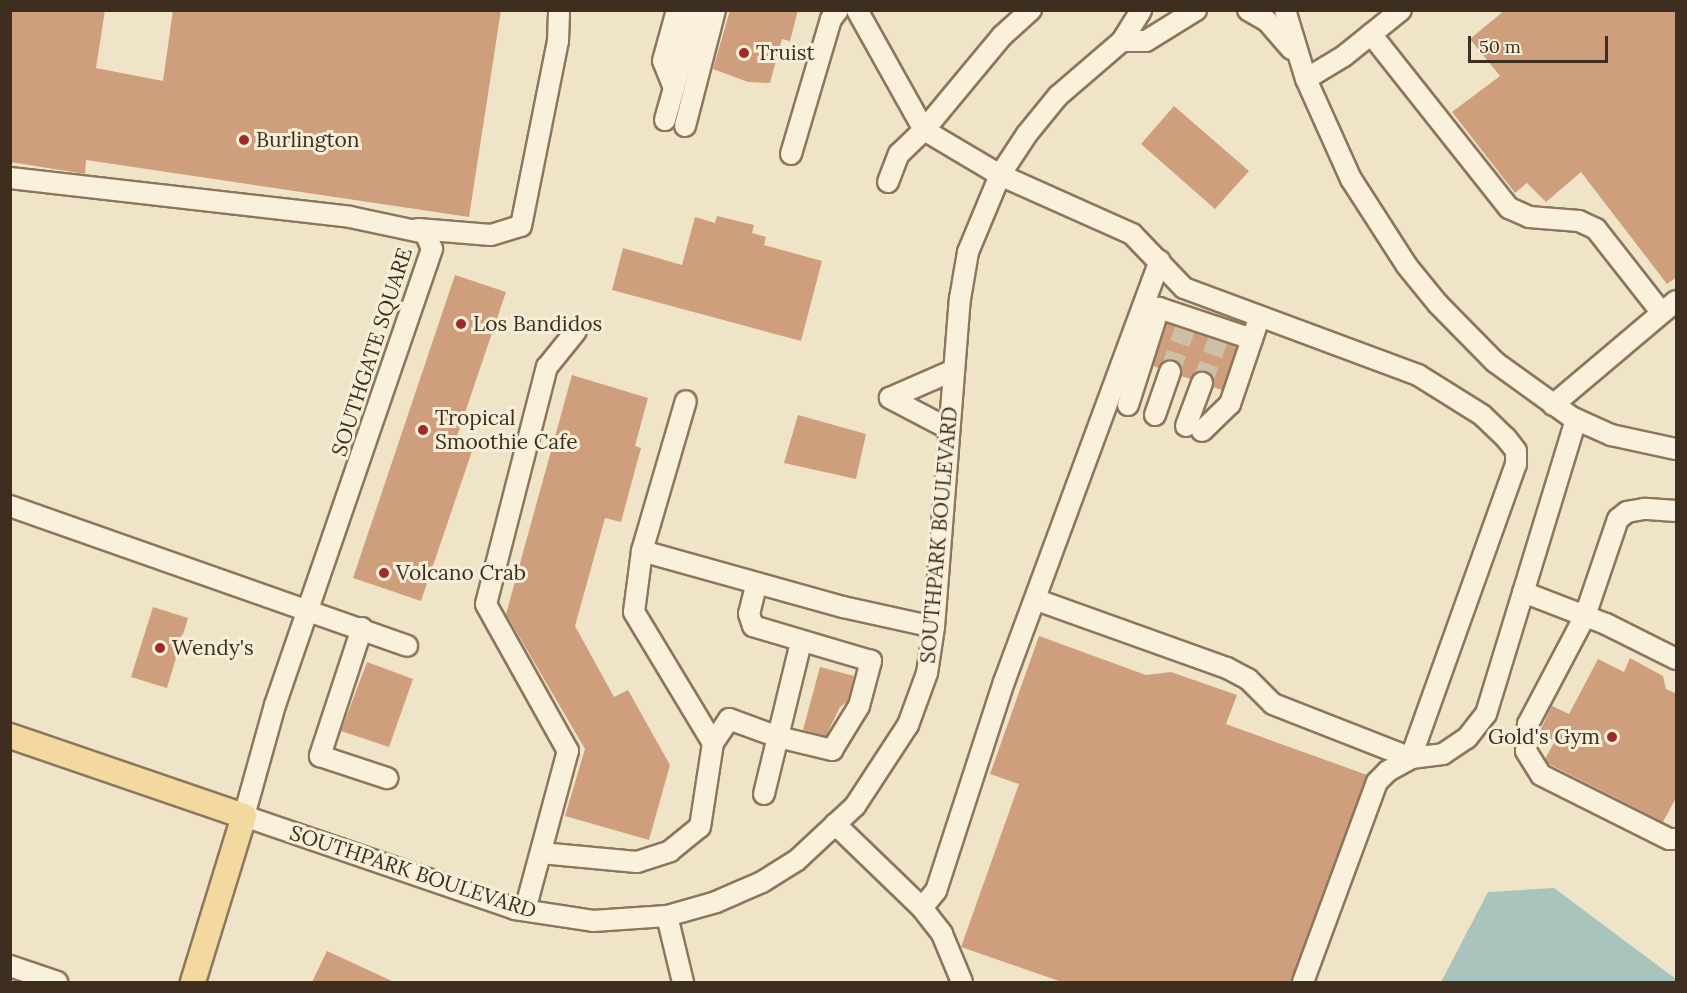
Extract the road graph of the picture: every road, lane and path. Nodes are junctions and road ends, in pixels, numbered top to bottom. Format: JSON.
{"nodes":[{"id":1,"x":559,"y":10,"type":"edge"},
{"id":2,"x":677,"y":10,"type":"edge"},
{"id":3,"x":696,"y":10,"type":"edge"},
{"id":4,"x":708,"y":10,"type":"edge"},
{"id":5,"x":715,"y":10,"type":"edge"},
{"id":6,"x":722,"y":10,"type":"edge"},
{"id":7,"x":838,"y":10,"type":"edge"},
{"id":8,"x":857,"y":10,"type":"edge"},
{"id":9,"x":1031,"y":10,"type":"edge"},
{"id":10,"x":1141,"y":10,"type":"edge"},
{"id":11,"x":1196,"y":10,"type":"edge"},
{"id":12,"x":1248,"y":10,"type":"edge"},
{"id":13,"x":1285,"y":10,"type":"edge"},
{"id":14,"x":1401,"y":10,"type":"edge"},
{"id":15,"x":1371,"y":34,"type":"junction"},
{"id":16,"x":700,"y":41,"type":"dead end"},
{"id":17,"x":1122,"y":41,"type":"junction"},
{"id":18,"x":1298,"y":59,"type":"junction"},
{"id":19,"x":694,"y":61,"type":"dead end"},
{"id":20,"x":1306,"y":80,"type":"junction"},
{"id":21,"x":674,"y":88,"type":"junction"},
{"id":22,"x":693,"y":93,"type":"junction"},
{"id":23,"x":676,"y":123,"type":"junction"},
{"id":24,"x":924,"y":130,"type":"junction"},
{"id":25,"x":791,"y":154,"type":"dead end"},
{"id":26,"x":1000,"y":175,"type":"junction"},
{"id":27,"x":10,"y":178,"type":"edge"},
{"id":28,"x":888,"y":182,"type":"dead end"},
{"id":29,"x":418,"y":229,"type":"junction"},
{"id":30,"x":1160,"y":261,"type":"junction"},
{"id":31,"x":1669,"y":307,"type":"edge"},
{"id":32,"x":1259,"y":317,"type":"junction"},
{"id":33,"x":576,"y":331,"type":"dead end"},
{"id":34,"x":1252,"y":339,"type":"junction"},
{"id":35,"x":954,"y":370,"type":"junction"},
{"id":36,"x":1170,"y":372,"type":"tunnel mouth"},
{"id":37,"x":1202,"y":383,"type":"tunnel mouth"},
{"id":38,"x":686,"y":401,"type":"dead end"},
{"id":39,"x":1128,"y":405,"type":"dead end"},
{"id":40,"x":1553,"y":405,"type":"junction"},
{"id":41,"x":1155,"y":415,"type":"dead end"},
{"id":42,"x":1576,"y":419,"type":"junction"},
{"id":43,"x":949,"y":429,"type":"junction"},
{"id":44,"x":1677,"y":449,"type":"edge"},
{"id":45,"x":10,"y":506,"type":"edge"},
{"id":46,"x":1677,"y":511,"type":"edge"},
{"id":47,"x":642,"y":551,"type":"junction"},
{"id":48,"x":757,"y":583,"type":"junction"},
{"id":49,"x":1522,"y":592,"type":"junction"},
{"id":50,"x":1037,"y":600,"type":"junction"},
{"id":51,"x":310,"y":609,"type":"junction"},
{"id":52,"x":1585,"y":616,"type":"junction"},
{"id":53,"x":934,"y":627,"type":"junction"},
{"id":54,"x":362,"y":628,"type":"junction"},
{"id":55,"x":801,"y":642,"type":"junction"},
{"id":56,"x":407,"y":645,"type":"dead end"},
{"id":57,"x":1677,"y":659,"type":"edge"},
{"id":58,"x":10,"y":736,"type":"edge"},
{"id":59,"x":778,"y":737,"type":"junction"},
{"id":60,"x":713,"y":743,"type":"junction"},
{"id":61,"x":1411,"y":758,"type":"junction"},
{"id":62,"x":387,"y":778,"type":"dead end"},
{"id":63,"x":764,"y":794,"type":"dead end"},
{"id":64,"x":244,"y":816,"type":"junction"},
{"id":65,"x":835,"y":825,"type":"junction"},
{"id":66,"x":1677,"y":839,"type":"edge"},
{"id":67,"x":541,"y":853,"type":"junction"},
{"id":68,"x":922,"y":908,"type":"junction"},
{"id":69,"x":525,"y":910,"type":"junction"},
{"id":70,"x":667,"y":916,"type":"junction"},
{"id":71,"x":10,"y":966,"type":"edge"},
{"id":72,"x":57,"y":982,"type":"edge"},
{"id":73,"x":193,"y":982,"type":"edge"},
{"id":74,"x":683,"y":982,"type":"edge"},
{"id":75,"x":962,"y":982,"type":"edge"},
{"id":76,"x":1303,"y":982,"type":"edge"}],
"edges":[{"from":1,"to":29,"type":"street"},
{"from":2,"to":21,"type":"street"},
{"from":3,"to":21,"type":"street"},
{"from":4,"to":16,"type":"street"},
{"from":5,"to":22,"type":"street"},
{"from":6,"to":22,"type":"street"},
{"from":7,"to":25,"type":"street"},
{"from":8,"to":24,"type":"street"},
{"from":9,"to":24,"type":"street"},
{"from":10,"to":17,"type":"street","name":"SOUTHPARK BOULEVARD"},
{"from":11,"to":17,"type":"street"},
{"from":12,"to":18,"type":"street"},
{"from":13,"to":18,"type":"street"},
{"from":14,"to":15,"type":"street"},
{"from":15,"to":20,"type":"street"},
{"from":15,"to":31,"type":"street"},
{"from":17,"to":26,"type":"street","name":"SOUTHPARK BOULEVARD"},
{"from":18,"to":20,"type":"street"},
{"from":19,"to":23,"type":"street"},
{"from":20,"to":40,"type":"street"},
{"from":21,"to":23,"type":"street"},
{"from":22,"to":23,"type":"street"},
{"from":24,"to":26,"type":"street"},
{"from":24,"to":28,"type":"street"},
{"from":26,"to":30,"type":"street"},
{"from":26,"to":35,"type":"street","name":"SOUTHPARK BOULEVARD"},
{"from":27,"to":29,"type":"street","name":"SOUTHGATE SQUARE"},
{"from":29,"to":51,"type":"street","name":"SOUTHGATE SQUARE"},
{"from":30,"to":32,"type":"street"},
{"from":30,"to":50,"type":"street"},
{"from":31,"to":40,"type":"street"},
{"from":32,"to":34,"type":"street"},
{"from":32,"to":61,"type":"street"},
{"from":33,"to":67,"type":"street"},
{"from":34,"to":37,"type":"street"},
{"from":34,"to":39,"type":"street"},
{"from":35,"to":43,"type":"street","name":"SOUTHPARK BOULEVARD"},
{"from":35,"to":43,"type":"street"},
{"from":36,"to":41,"type":"street"},
{"from":38,"to":47,"type":"street"},
{"from":40,"to":42,"type":"street"},
{"from":42,"to":44,"type":"street"},
{"from":42,"to":49,"type":"street"},
{"from":43,"to":53,"type":"street","name":"SOUTHPARK BOULEVARD"},
{"from":45,"to":51,"type":"street"},
{"from":46,"to":52,"type":"street"},
{"from":47,"to":48,"type":"street"},
{"from":47,"to":60,"type":"street"},
{"from":48,"to":53,"type":"street"},
{"from":48,"to":55,"type":"street"},
{"from":49,"to":52,"type":"street"},
{"from":49,"to":61,"type":"street"},
{"from":50,"to":61,"type":"street"},
{"from":50,"to":68,"type":"street"},
{"from":51,"to":54,"type":"street"},
{"from":51,"to":64,"type":"street","name":"SOUTHGATE SQUARE"},
{"from":52,"to":57,"type":"street"},
{"from":52,"to":66,"type":"street"},
{"from":53,"to":65,"type":"street","name":"SOUTHPARK BOULEVARD"},
{"from":54,"to":56,"type":"street"},
{"from":54,"to":62,"type":"street"},
{"from":55,"to":59,"type":"street"},
{"from":55,"to":59,"type":"street"},
{"from":58,"to":64,"type":"main road","name":"SOUTHPARK BOULEVARD"},
{"from":59,"to":60,"type":"street"},
{"from":59,"to":63,"type":"street"},
{"from":60,"to":67,"type":"street"},
{"from":61,"to":76,"type":"street"},
{"from":64,"to":69,"type":"street","name":"SOUTHPARK BOULEVARD"},
{"from":64,"to":73,"type":"main road"},
{"from":65,"to":68,"type":"street"},
{"from":65,"to":70,"type":"street","name":"SOUTHPARK BOULEVARD"},
{"from":67,"to":69,"type":"street"},
{"from":68,"to":75,"type":"street"},
{"from":69,"to":70,"type":"street","name":"SOUTHPARK BOULEVARD"},
{"from":70,"to":74,"type":"street"},
{"from":71,"to":72,"type":"street"}]}
